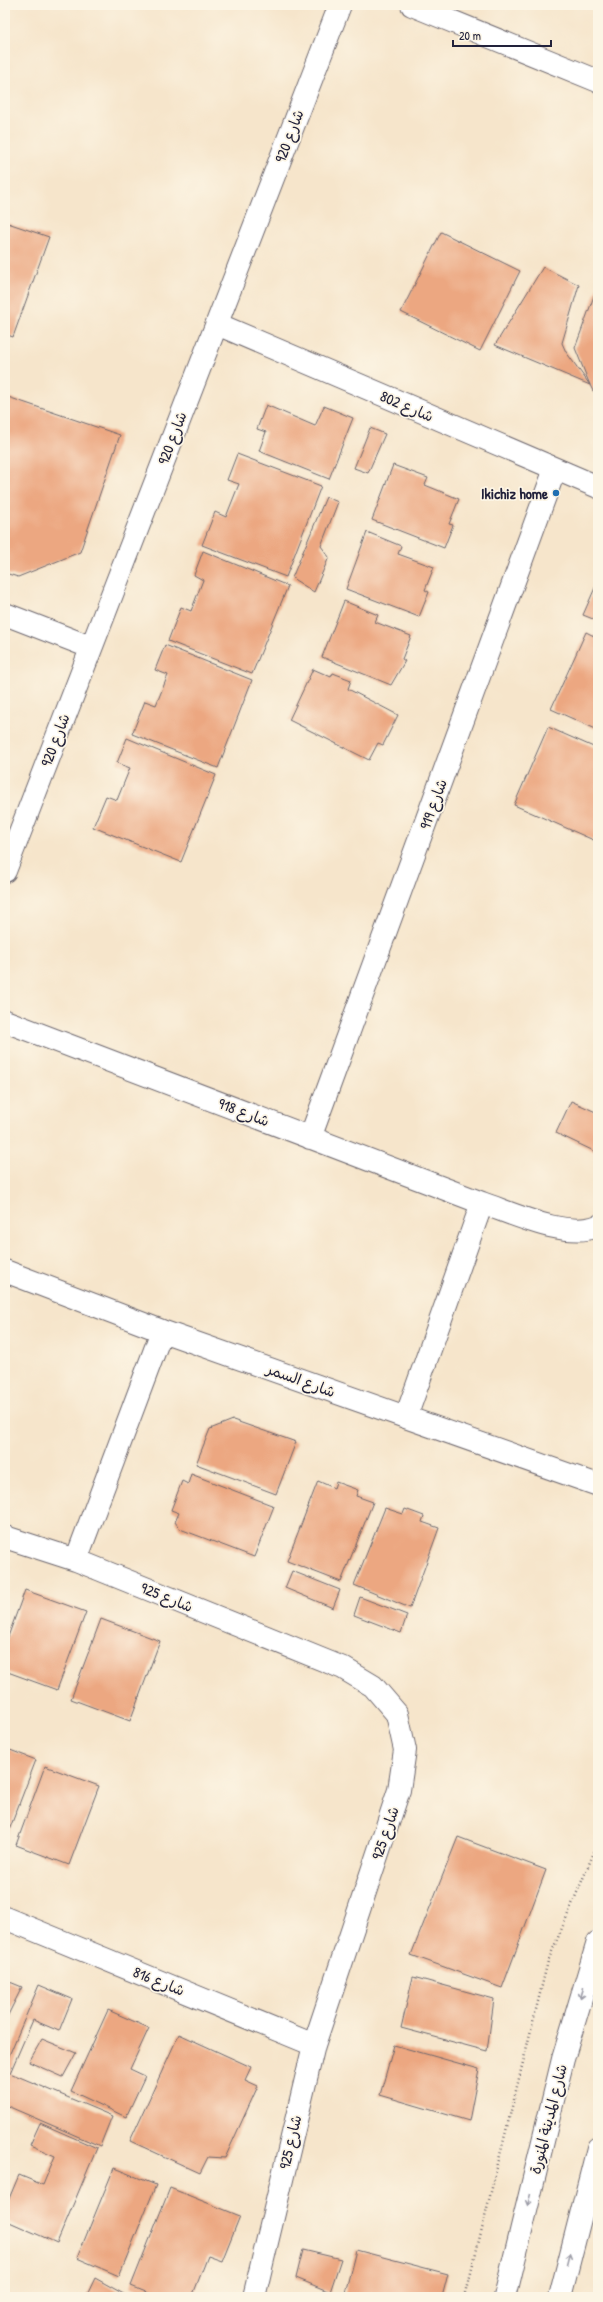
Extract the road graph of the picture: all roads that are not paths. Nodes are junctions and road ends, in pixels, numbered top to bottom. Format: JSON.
{"nodes":[{"id":1,"x":340,"y":5,"type":"edge"},
{"id":2,"x":412,"y":5,"type":"edge"},
{"id":3,"x":598,"y":81,"type":"edge"},
{"id":4,"x":217,"y":324,"type":"junction"},
{"id":5,"x":555,"y":469,"type":"junction"},
{"id":6,"x":598,"y":487,"type":"edge"},
{"id":7,"x":5,"y":614,"type":"edge"},
{"id":8,"x":90,"y":648,"type":"junction"},
{"id":9,"x":5,"y":871,"type":"edge"},
{"id":10,"x":5,"y":1021,"type":"edge"},
{"id":11,"x":310,"y":1138,"type":"junction"},
{"id":12,"x":482,"y":1203,"type":"junction"},
{"id":13,"x":598,"y":1226,"type":"edge"},
{"id":14,"x":5,"y":1271,"type":"edge"},
{"id":15,"x":162,"y":1331,"type":"junction"},
{"id":16,"x":406,"y":1417,"type":"junction"},
{"id":17,"x":598,"y":1485,"type":"edge"},
{"id":18,"x":5,"y":1536,"type":"edge"},
{"id":19,"x":76,"y":1560,"type":"junction"},
{"id":20,"x":5,"y":1918,"type":"edge"},
{"id":21,"x":598,"y":1942,"type":"edge"},
{"id":22,"x":314,"y":2045,"type":"junction"},
{"id":23,"x":598,"y":2148,"type":"edge"},
{"id":24,"x":254,"y":2297,"type":"edge"},
{"id":25,"x":505,"y":2297,"type":"edge"},
{"id":26,"x":560,"y":2297,"type":"edge"}],
"edges":[{"from":1,"to":4,"type":"street","name":"شارع 920"},
{"from":2,"to":3,"type":"street"},
{"from":4,"to":5,"type":"street","name":"شارع 802"},
{"from":4,"to":8,"type":"street","name":"شارع 920"},
{"from":5,"to":6,"type":"street","name":"شارع 802"},
{"from":5,"to":11,"type":"street","name":"شارع 919"},
{"from":7,"to":8,"type":"street"},
{"from":8,"to":9,"type":"street","name":"شارع 920"},
{"from":10,"to":11,"type":"street","name":"شارع 918"},
{"from":11,"to":12,"type":"street","name":"شارع 918"},
{"from":12,"to":13,"type":"street","name":"شارع 918"},
{"from":12,"to":16,"type":"street"},
{"from":14,"to":15,"type":"street","name":"شارع السمر"},
{"from":15,"to":16,"type":"street","name":"شارع السمر"},
{"from":15,"to":19,"type":"street"},
{"from":16,"to":17,"type":"street","name":"شارع السمر"},
{"from":18,"to":19,"type":"street","name":"شارع 925"},
{"from":19,"to":22,"type":"street","name":"شارع 925"},
{"from":20,"to":22,"type":"street","name":"شارع 816"},
{"from":21,"to":25,"type":"street","name":"شارع المدينة المنورة","one_way":true},
{"from":22,"to":24,"type":"street","name":"شارع 925"},
{"from":26,"to":23,"type":"street","one_way":true}]}
